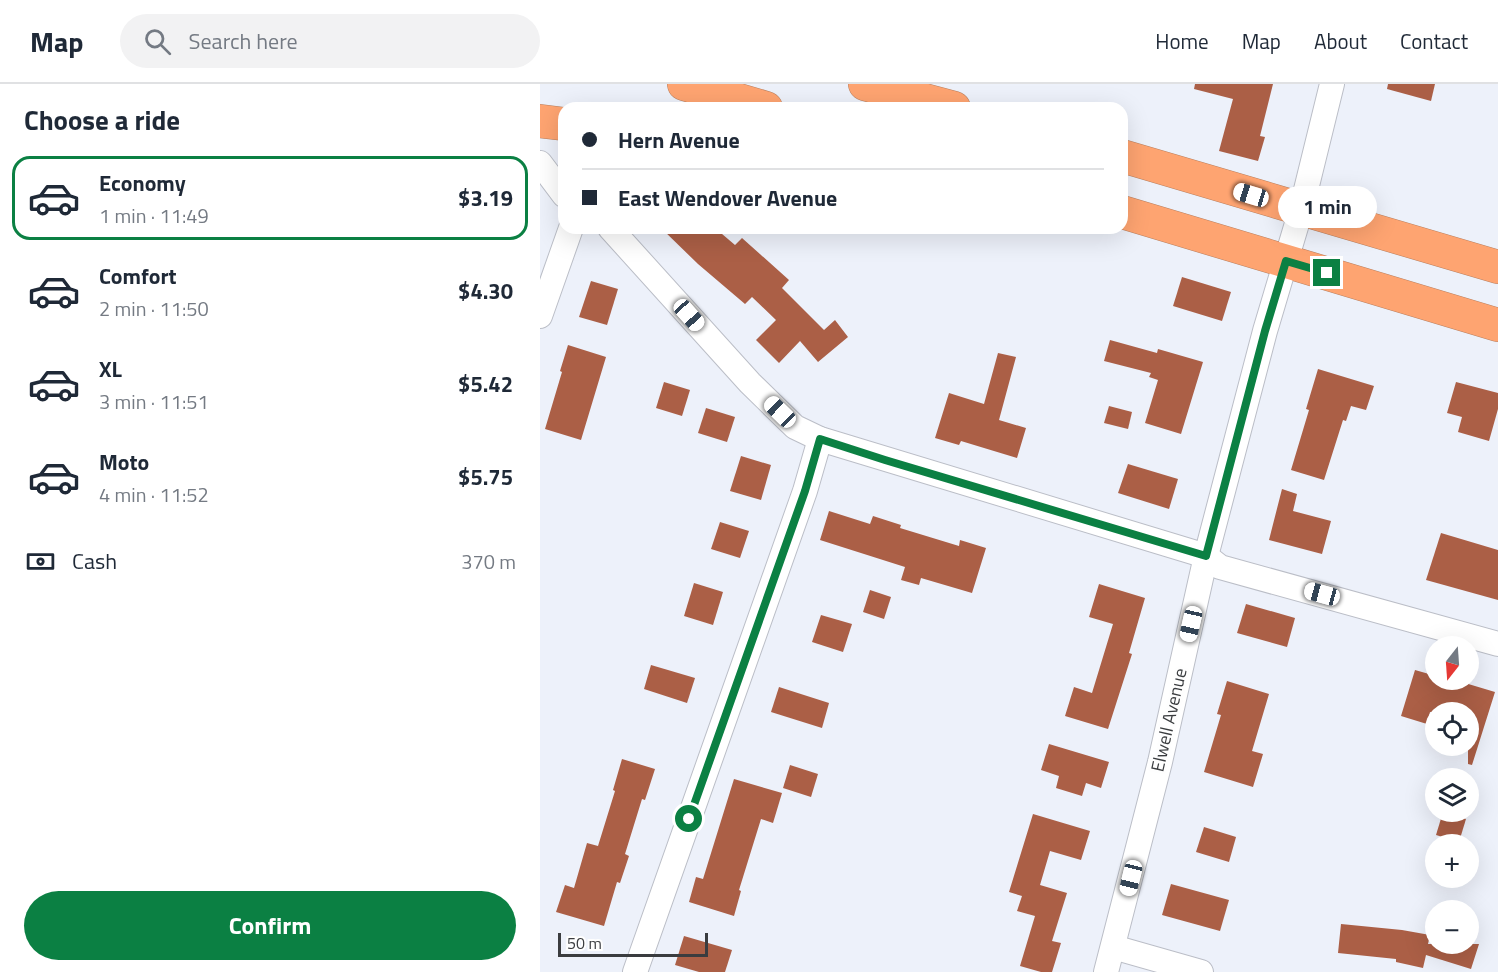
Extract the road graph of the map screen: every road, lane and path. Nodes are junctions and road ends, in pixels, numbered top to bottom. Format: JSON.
{"nodes":[{"id":1,"x":684,"y":84,"type":"edge"},
{"id":2,"x":865,"y":84,"type":"edge"},
{"id":3,"x":1332,"y":84,"type":"edge"},
{"id":4,"x":746,"y":102,"type":"edge"},
{"id":5,"x":932,"y":102,"type":"edge"},
{"id":6,"x":540,"y":121,"type":"edge"},
{"id":7,"x":558,"y":123,"type":"edge"},
{"id":8,"x":1128,"y":158,"type":"edge"},
{"id":9,"x":540,"y":163,"type":"edge"},
{"id":10,"x":558,"y":187,"type":"edge"},
{"id":11,"x":1301,"y":210,"type":"junction"},
{"id":12,"x":1128,"y":214,"type":"edge"},
{"id":13,"x":569,"y":234,"type":"edge"},
{"id":14,"x":615,"y":234,"type":"edge"},
{"id":15,"x":1286,"y":261,"type":"junction"},
{"id":16,"x":1498,"y":267,"type":"edge"},
{"id":17,"x":540,"y":316,"type":"edge"},
{"id":18,"x":1498,"y":325,"type":"edge"},
{"id":19,"x":820,"y":439,"type":"junction"},
{"id":20,"x":1206,"y":556,"type":"junction"},
{"id":21,"x":1498,"y":644,"type":"edge"},
{"id":22,"x":1113,"y":948,"type":"junction"},
{"id":23,"x":635,"y":972,"type":"edge"},
{"id":24,"x":1106,"y":972,"type":"edge"},
{"id":25,"x":1202,"y":972,"type":"edge"}],
"edges":[{"from":1,"to":4,"type":"highway"},
{"from":2,"to":5,"type":"highway"},
{"from":3,"to":11,"type":"street","name":"Elwell Avenue"},
{"from":6,"to":7,"type":"highway"},
{"from":8,"to":11,"type":"highway"},
{"from":9,"to":10,"type":"street"},
{"from":11,"to":15,"type":"street","name":"Elwell Avenue"},
{"from":11,"to":16,"type":"highway"},
{"from":12,"to":15,"type":"highway"},
{"from":13,"to":17,"type":"street"},
{"from":14,"to":19,"type":"street"},
{"from":15,"to":18,"type":"highway"},
{"from":15,"to":20,"type":"street","name":"Elwell Avenue"},
{"from":19,"to":20,"type":"street"},
{"from":19,"to":23,"type":"street"},
{"from":20,"to":21,"type":"street"},
{"from":20,"to":22,"type":"street","name":"Elwell Avenue"},
{"from":22,"to":24,"type":"street","name":"Elwell Avenue"},
{"from":22,"to":25,"type":"street"}]}
